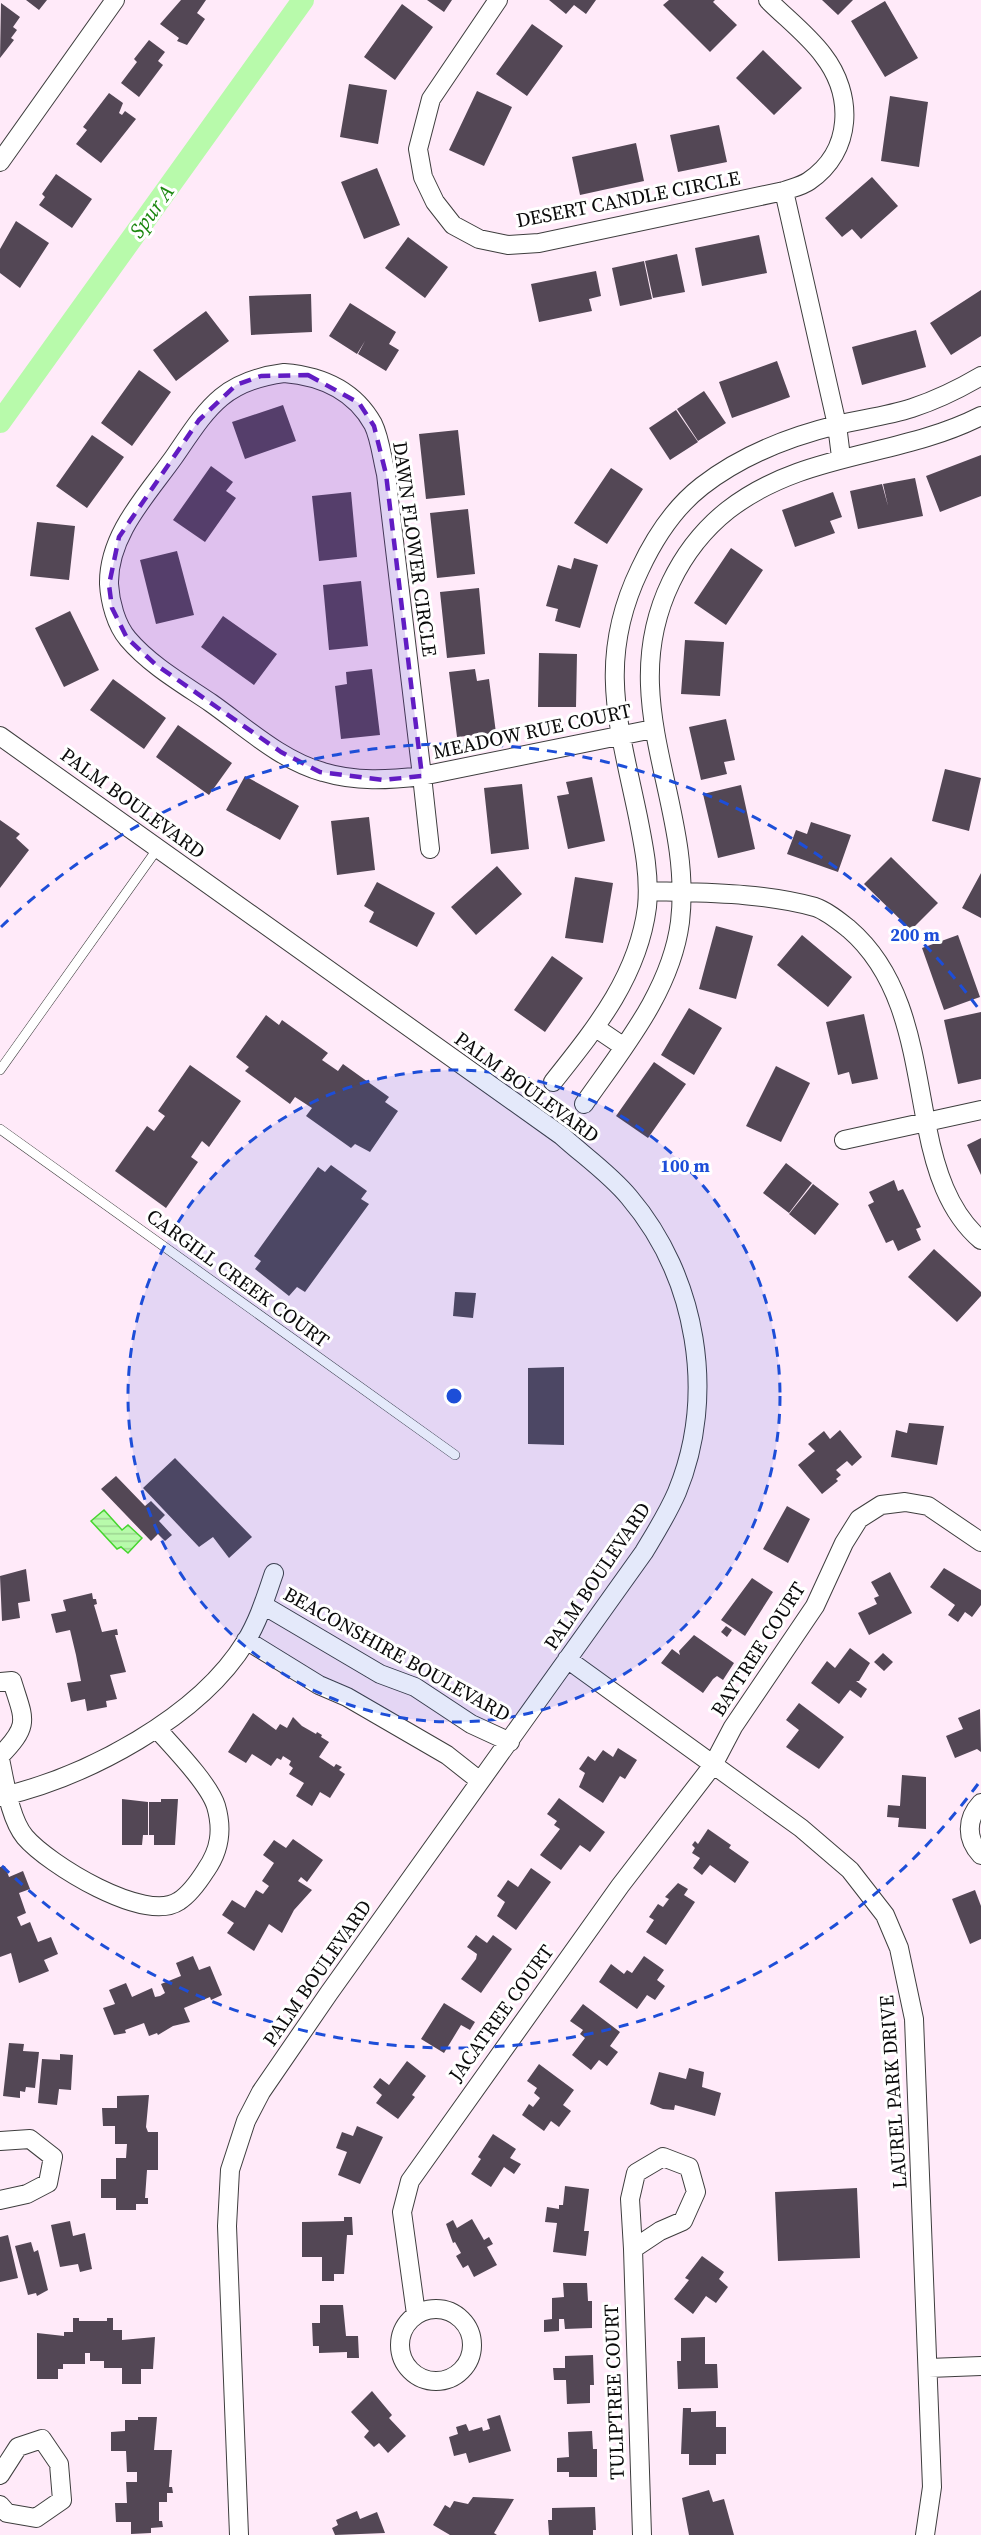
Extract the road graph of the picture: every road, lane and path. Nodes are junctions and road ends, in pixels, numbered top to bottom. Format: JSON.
{"nodes":[{"id":1,"x":115,"y":0,"type":"edge"},
{"id":2,"x":498,"y":0,"type":"edge"},
{"id":3,"x":768,"y":0,"type":"edge"},
{"id":4,"x":0,"y":162,"type":"edge"},
{"id":5,"x":784,"y":191,"type":"junction"},
{"id":6,"x":981,"y":376,"type":"edge"},
{"id":7,"x":981,"y":416,"type":"edge"},
{"id":8,"x":837,"y":425,"type":"junction"},
{"id":9,"x":841,"y":457,"type":"junction"},
{"id":10,"x":653,"y":729,"type":"junction"},
{"id":11,"x":620,"y":735,"type":"junction"},
{"id":12,"x":0,"y":736,"type":"edge"},
{"id":13,"x":422,"y":776,"type":"junction"},
{"id":14,"x":158,"y":848,"type":"junction"},
{"id":15,"x":430,"y":849,"type":"dead end"},
{"id":16,"x":648,"y":891,"type":"junction"},
{"id":17,"x":682,"y":892,"type":"junction"},
{"id":18,"x":596,"y":1028,"type":"junction"},
{"id":19,"x":624,"y":1047,"type":"junction"},
{"id":20,"x":0,"y":1070,"type":"edge"},
{"id":21,"x":553,"y":1082,"type":"dead end"},
{"id":22,"x":584,"y":1104,"type":"dead end"},
{"id":23,"x":981,"y":1110,"type":"edge"},
{"id":24,"x":926,"y":1122,"type":"junction"},
{"id":25,"x":0,"y":1129,"type":"edge"},
{"id":26,"x":844,"y":1140,"type":"dead end"},
{"id":27,"x":981,"y":1240,"type":"edge"},
{"id":28,"x":455,"y":1455,"type":"dead end"},
{"id":29,"x":981,"y":1542,"type":"edge"},
{"id":30,"x":274,"y":1573,"type":"dead end"},
{"id":31,"x":263,"y":1605,"type":"junction"},
{"id":32,"x":246,"y":1640,"type":"junction"},
{"id":33,"x":567,"y":1659,"type":"junction"},
{"id":34,"x":0,"y":1682,"type":"edge"},
{"id":35,"x":158,"y":1730,"type":"junction"},
{"id":36,"x":510,"y":1742,"type":"junction"},
{"id":37,"x":0,"y":1758,"type":"edge"},
{"id":38,"x":713,"y":1766,"type":"junction"},
{"id":39,"x":480,"y":1781,"type":"junction"},
{"id":40,"x":4,"y":1796,"type":"edge"},
{"id":41,"x":981,"y":1803,"type":"edge"},
{"id":42,"x":981,"y":1855,"type":"edge"},
{"id":43,"x":0,"y":2141,"type":"edge"},
{"id":44,"x":0,"y":2200,"type":"edge"},
{"id":45,"x":633,"y":2249,"type":"junction"},
{"id":46,"x":416,"y":2314,"type":"junction"},
{"id":47,"x":981,"y":2366,"type":"edge"},
{"id":48,"x":929,"y":2368,"type":"junction"},
{"id":49,"x":0,"y":2475,"type":"edge"},
{"id":50,"x":0,"y":2505,"type":"edge"},
{"id":51,"x":239,"y":2535,"type":"edge"},
{"id":52,"x":642,"y":2535,"type":"edge"},
{"id":53,"x":926,"y":2535,"type":"edge"}],
"edges":[{"from":1,"to":4,"type":"street"},
{"from":2,"to":5,"type":"street","name":"DESERT CANDLE CIRCLE"},
{"from":3,"to":5,"type":"street","name":"DESERT CANDLE CIRCLE"},
{"from":5,"to":8,"type":"street"},
{"from":6,"to":8,"type":"street"},
{"from":7,"to":9,"type":"street"},
{"from":8,"to":9,"type":"street"},
{"from":8,"to":11,"type":"street"},
{"from":9,"to":10,"type":"street"},
{"from":10,"to":11,"type":"street","name":"MEADOW RUE COURT"},
{"from":10,"to":17,"type":"street"},
{"from":11,"to":13,"type":"street","name":"MEADOW RUE COURT"},
{"from":11,"to":16,"type":"street"},
{"from":12,"to":14,"type":"street","name":"PALM BOULEVARD"},
{"from":13,"to":13,"type":"street","name":"DAWN FLOWER CIRCLE"},
{"from":13,"to":15,"type":"street","name":"MEADOW RUE COURT"},
{"from":14,"to":20,"type":"lane"},
{"from":14,"to":33,"type":"street","name":"PALM BOULEVARD"},
{"from":16,"to":17,"type":"street"},
{"from":16,"to":18,"type":"street"},
{"from":17,"to":19,"type":"street"},
{"from":17,"to":24,"type":"street"},
{"from":18,"to":19,"type":"street"},
{"from":18,"to":21,"type":"street"},
{"from":19,"to":22,"type":"street"},
{"from":23,"to":24,"type":"street"},
{"from":24,"to":26,"type":"street"},
{"from":24,"to":27,"type":"street"},
{"from":25,"to":28,"type":"lane","name":"CARGILL CREEK COURT"},
{"from":29,"to":38,"type":"street","name":"BAYTREE COURT"},
{"from":30,"to":31,"type":"street"},
{"from":31,"to":32,"type":"street"},
{"from":31,"to":36,"type":"street","name":"BEACONSHIRE BOULEVARD"},
{"from":32,"to":35,"type":"street"},
{"from":32,"to":39,"type":"street"},
{"from":33,"to":36,"type":"street","name":"PALM BOULEVARD"},
{"from":33,"to":38,"type":"street","name":"LAUREL PARK DRIVE"},
{"from":34,"to":37,"type":"street"},
{"from":35,"to":40,"type":"street"},
{"from":35,"to":40,"type":"street"},
{"from":36,"to":39,"type":"street","name":"PALM BOULEVARD"},
{"from":37,"to":40,"type":"street"},
{"from":38,"to":46,"type":"street","name":"JACATREE COURT"},
{"from":38,"to":48,"type":"street","name":"LAUREL PARK DRIVE"},
{"from":39,"to":51,"type":"street","name":"PALM BOULEVARD"},
{"from":41,"to":42,"type":"street"},
{"from":43,"to":44,"type":"street"},
{"from":45,"to":45,"type":"street","name":"TULIPTREE COURT"},
{"from":45,"to":52,"type":"street","name":"TULIPTREE COURT"},
{"from":46,"to":46,"type":"street"},
{"from":47,"to":48,"type":"street"},
{"from":48,"to":53,"type":"street","name":"LAUREL PARK DRIVE"},
{"from":49,"to":50,"type":"street"}]}
